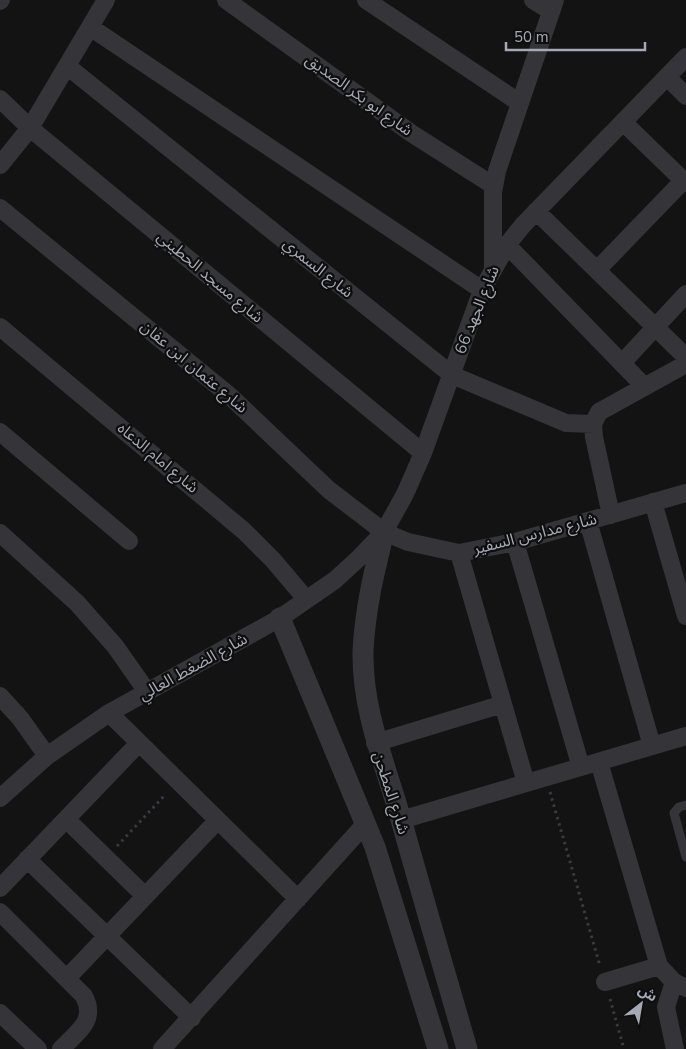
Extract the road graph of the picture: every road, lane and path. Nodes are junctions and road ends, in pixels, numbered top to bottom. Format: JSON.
{"nodes":[{"id":1,"x":106,"y":0,"type":"edge"},
{"id":2,"x":226,"y":0,"type":"edge"},
{"id":3,"x":366,"y":0,"type":"edge"},
{"id":4,"x":533,"y":0,"type":"edge"},
{"id":5,"x":553,"y":6,"type":"edge"},
{"id":6,"x":90,"y":27,"type":"junction"},
{"id":7,"x":686,"y":57,"type":"edge"},
{"id":8,"x":67,"y":66,"type":"junction"},
{"id":9,"x":666,"y":77,"type":"junction"},
{"id":10,"x":686,"y":96,"type":"edge"},
{"id":11,"x":0,"y":99,"type":"edge"},
{"id":12,"x":520,"y":102,"type":"junction"},
{"id":13,"x":623,"y":122,"type":"junction"},
{"id":14,"x":30,"y":128,"type":"junction"},
{"id":15,"x":0,"y":165,"type":"edge"},
{"id":16,"x":685,"y":182,"type":"edge"},
{"id":17,"x":494,"y":186,"type":"junction"},
{"id":18,"x":0,"y":208,"type":"edge"},
{"id":19,"x":536,"y":211,"type":"junction"},
{"id":20,"x":507,"y":245,"type":"junction"},
{"id":21,"x":493,"y":267,"type":"junction"},
{"id":22,"x":597,"y":270,"type":"junction"},
{"id":23,"x":482,"y":290,"type":"junction"},
{"id":24,"x":686,"y":294,"type":"edge"},
{"id":25,"x":0,"y":327,"type":"edge"},
{"id":26,"x":656,"y":327,"type":"junction"},
{"id":27,"x":686,"y":357,"type":"edge"},
{"id":28,"x":622,"y":363,"type":"junction"},
{"id":29,"x":686,"y":364,"type":"edge"},
{"id":30,"x":452,"y":375,"type":"junction"},
{"id":31,"x":644,"y":386,"type":"junction"},
{"id":32,"x":593,"y":424,"type":"junction"},
{"id":33,"x":0,"y":432,"type":"edge"},
{"id":34,"x":423,"y":453,"type":"junction"},
{"id":35,"x":686,"y":493,"type":"edge"},
{"id":36,"x":653,"y":502,"type":"junction"},
{"id":37,"x":611,"y":515,"type":"junction"},
{"id":38,"x":588,"y":521,"type":"junction"},
{"id":39,"x":384,"y":532,"type":"junction"},
{"id":40,"x":0,"y":533,"type":"edge"},
{"id":41,"x":129,"y":541,"type":"dead end"},
{"id":42,"x":515,"y":542,"type":"junction"},
{"id":43,"x":458,"y":553,"type":"junction"},
{"id":44,"x":306,"y":599,"type":"junction"},
{"id":45,"x":686,"y":616,"type":"edge"},
{"id":46,"x":280,"y":618,"type":"junction"},
{"id":47,"x":148,"y":693,"type":"junction"},
{"id":48,"x":0,"y":696,"type":"edge"},
{"id":49,"x":503,"y":704,"type":"junction"},
{"id":50,"x":109,"y":713,"type":"junction"},
{"id":51,"x":686,"y":736,"type":"edge"},
{"id":52,"x":139,"y":743,"type":"junction"},
{"id":53,"x":375,"y":743,"type":"junction"},
{"id":54,"x":652,"y":746,"type":"junction"},
{"id":55,"x":47,"y":756,"type":"junction"},
{"id":56,"x":599,"y":762,"type":"junction"},
{"id":57,"x":580,"y":767,"type":"junction"},
{"id":58,"x":546,"y":777,"type":"junction"},
{"id":59,"x":178,"y":781,"type":"junction"},
{"id":60,"x":526,"y":783,"type":"junction"},
{"id":61,"x":2,"y":794,"type":"edge"},
{"id":62,"x":394,"y":795,"type":"junction"},
{"id":63,"x":686,"y":805,"type":"edge"},
{"id":64,"x":363,"y":815,"type":"junction"},
{"id":65,"x":66,"y":819,"type":"junction"},
{"id":66,"x":218,"y":820,"type":"junction"},
{"id":67,"x":403,"y":828,"type":"junction"},
{"id":68,"x":375,"y":847,"type":"junction"},
{"id":69,"x":105,"y":857,"type":"junction"},
{"id":70,"x":686,"y":857,"type":"edge"},
{"id":71,"x":28,"y":859,"type":"junction"},
{"id":72,"x":0,"y":888,"type":"edge"},
{"id":73,"x":145,"y":896,"type":"junction"},
{"id":74,"x":298,"y":899,"type":"junction"},
{"id":75,"x":0,"y":912,"type":"edge"},
{"id":76,"x":107,"y":937,"type":"junction"},
{"id":77,"x":659,"y":966,"type":"junction"},
{"id":78,"x":67,"y":978,"type":"junction"},
{"id":79,"x":605,"y":982,"type":"junction"},
{"id":80,"x":680,"y":985,"type":"edge"},
{"id":81,"x":0,"y":1013,"type":"edge"},
{"id":82,"x":192,"y":1018,"type":"junction"},
{"id":83,"x":38,"y":1049,"type":"edge"},
{"id":84,"x":61,"y":1049,"type":"edge"},
{"id":85,"x":162,"y":1049,"type":"edge"},
{"id":86,"x":438,"y":1049,"type":"edge"},
{"id":87,"x":466,"y":1049,"type":"edge"},
{"id":88,"x":624,"y":1049,"type":"edge"},
{"id":89,"x":676,"y":1049,"type":"edge"}],
"edges":[{"from":1,"to":6,"type":"street"},
{"from":2,"to":17,"type":"street","name":"شارع ابو بكر الصديق"},
{"from":3,"to":12,"type":"street"},
{"from":4,"to":5,"type":"street"},
{"from":5,"to":12,"type":"street"},
{"from":6,"to":8,"type":"street"},
{"from":6,"to":23,"type":"street"},
{"from":7,"to":9,"type":"street","name":"شارع الجهد 66"},
{"from":8,"to":14,"type":"street"},
{"from":8,"to":30,"type":"street","name":"شارع السمري"},
{"from":9,"to":10,"type":"street"},
{"from":9,"to":13,"type":"street","name":"شارع الجهد 66"},
{"from":11,"to":14,"type":"street","name":"شارع مسجد الحطيني"},
{"from":12,"to":17,"type":"street"},
{"from":13,"to":16,"type":"street"},
{"from":13,"to":19,"type":"street","name":"شارع الجهد 66"},
{"from":14,"to":15,"type":"street"},
{"from":14,"to":34,"type":"street","name":"شارع مسجد الحطيني"},
{"from":16,"to":22,"type":"street"},
{"from":17,"to":21,"type":"street"},
{"from":18,"to":39,"type":"street","name":"شارع عثمان ابن عفان"},
{"from":19,"to":20,"type":"street","name":"شارع الجهد 66"},
{"from":19,"to":22,"type":"street"},
{"from":20,"to":21,"type":"street","name":"شارع الجهد 66"},
{"from":20,"to":28,"type":"street"},
{"from":21,"to":23,"type":"street","name":"شارع الجهد 66"},
{"from":22,"to":26,"type":"street"},
{"from":23,"to":30,"type":"street","name":"شارع الجهد 66"},
{"from":24,"to":26,"type":"street"},
{"from":25,"to":44,"type":"street","name":"شارع امام الدعاه"},
{"from":26,"to":27,"type":"street"},
{"from":26,"to":28,"type":"street"},
{"from":28,"to":31,"type":"street"},
{"from":29,"to":31,"type":"street"},
{"from":30,"to":32,"type":"street","name":"شارع السمري"},
{"from":30,"to":34,"type":"street","name":"شارع الجهد 66"},
{"from":31,"to":32,"type":"street"},
{"from":32,"to":37,"type":"street"},
{"from":33,"to":41,"type":"street"},
{"from":34,"to":39,"type":"street","name":"شارع الجهد 66"},
{"from":35,"to":36,"type":"street","name":"شارع مدارس السفير"},
{"from":36,"to":37,"type":"street","name":"شارع مدارس السفير"},
{"from":36,"to":45,"type":"street"},
{"from":37,"to":38,"type":"street","name":"شارع مدارس السفير"},
{"from":38,"to":42,"type":"street","name":"شارع مدارس السفير"},
{"from":38,"to":54,"type":"street"},
{"from":39,"to":43,"type":"street","name":"شارع مدارس السفير"},
{"from":39,"to":44,"type":"street","name":"شارع الضغط العالي"},
{"from":39,"to":53,"type":"street","name":"شارع المطحن"},
{"from":40,"to":47,"type":"street"},
{"from":42,"to":43,"type":"street","name":"شارع مدارس السفير"},
{"from":42,"to":57,"type":"street"},
{"from":43,"to":49,"type":"street"},
{"from":44,"to":46,"type":"street","name":"شارع الضغط العالي"},
{"from":46,"to":47,"type":"street","name":"شارع الضغط العالي"},
{"from":46,"to":64,"type":"street","name":"شارع المطحن"},
{"from":47,"to":50,"type":"street","name":"شارع الضغط العالي"},
{"from":48,"to":55,"type":"street"},
{"from":49,"to":53,"type":"street"},
{"from":49,"to":60,"type":"street"},
{"from":50,"to":52,"type":"street"},
{"from":50,"to":55,"type":"street","name":"شارع الضغط العالي"},
{"from":51,"to":54,"type":"street"},
{"from":52,"to":59,"type":"street"},
{"from":52,"to":65,"type":"street"},
{"from":53,"to":62,"type":"street","name":"شارع المطحن"},
{"from":54,"to":56,"type":"street"},
{"from":55,"to":61,"type":"street","name":"شارع الضغط العالي"},
{"from":56,"to":57,"type":"street"},
{"from":56,"to":77,"type":"street"},
{"from":57,"to":58,"type":"street"},
{"from":58,"to":60,"type":"street"},
{"from":58,"to":79,"type":"path"},
{"from":59,"to":66,"type":"street"},
{"from":59,"to":69,"type":"path"},
{"from":60,"to":67,"type":"street"},
{"from":62,"to":64,"type":"street"},
{"from":62,"to":67,"type":"street","name":"شارع المطحن"},
{"from":63,"to":70,"type":"lane"},
{"from":64,"to":68,"type":"street","name":"شارع المطحن"},
{"from":64,"to":74,"type":"street"},
{"from":65,"to":69,"type":"street"},
{"from":65,"to":71,"type":"street"},
{"from":66,"to":73,"type":"street"},
{"from":66,"to":74,"type":"street"},
{"from":67,"to":68,"type":"street"},
{"from":67,"to":87,"type":"street","name":"شارع المطحن"},
{"from":68,"to":86,"type":"street","name":"شارع المطحن"},
{"from":69,"to":73,"type":"street"},
{"from":71,"to":72,"type":"street"},
{"from":71,"to":76,"type":"street"},
{"from":73,"to":76,"type":"street"},
{"from":74,"to":82,"type":"street"},
{"from":75,"to":78,"type":"street"},
{"from":76,"to":78,"type":"street"},
{"from":76,"to":82,"type":"street"},
{"from":77,"to":79,"type":"street"},
{"from":77,"to":80,"type":"street"},
{"from":78,"to":84,"type":"street"},
{"from":79,"to":88,"type":"path"},
{"from":80,"to":89,"type":"street"},
{"from":81,"to":83,"type":"street"},
{"from":82,"to":85,"type":"street"}]}
